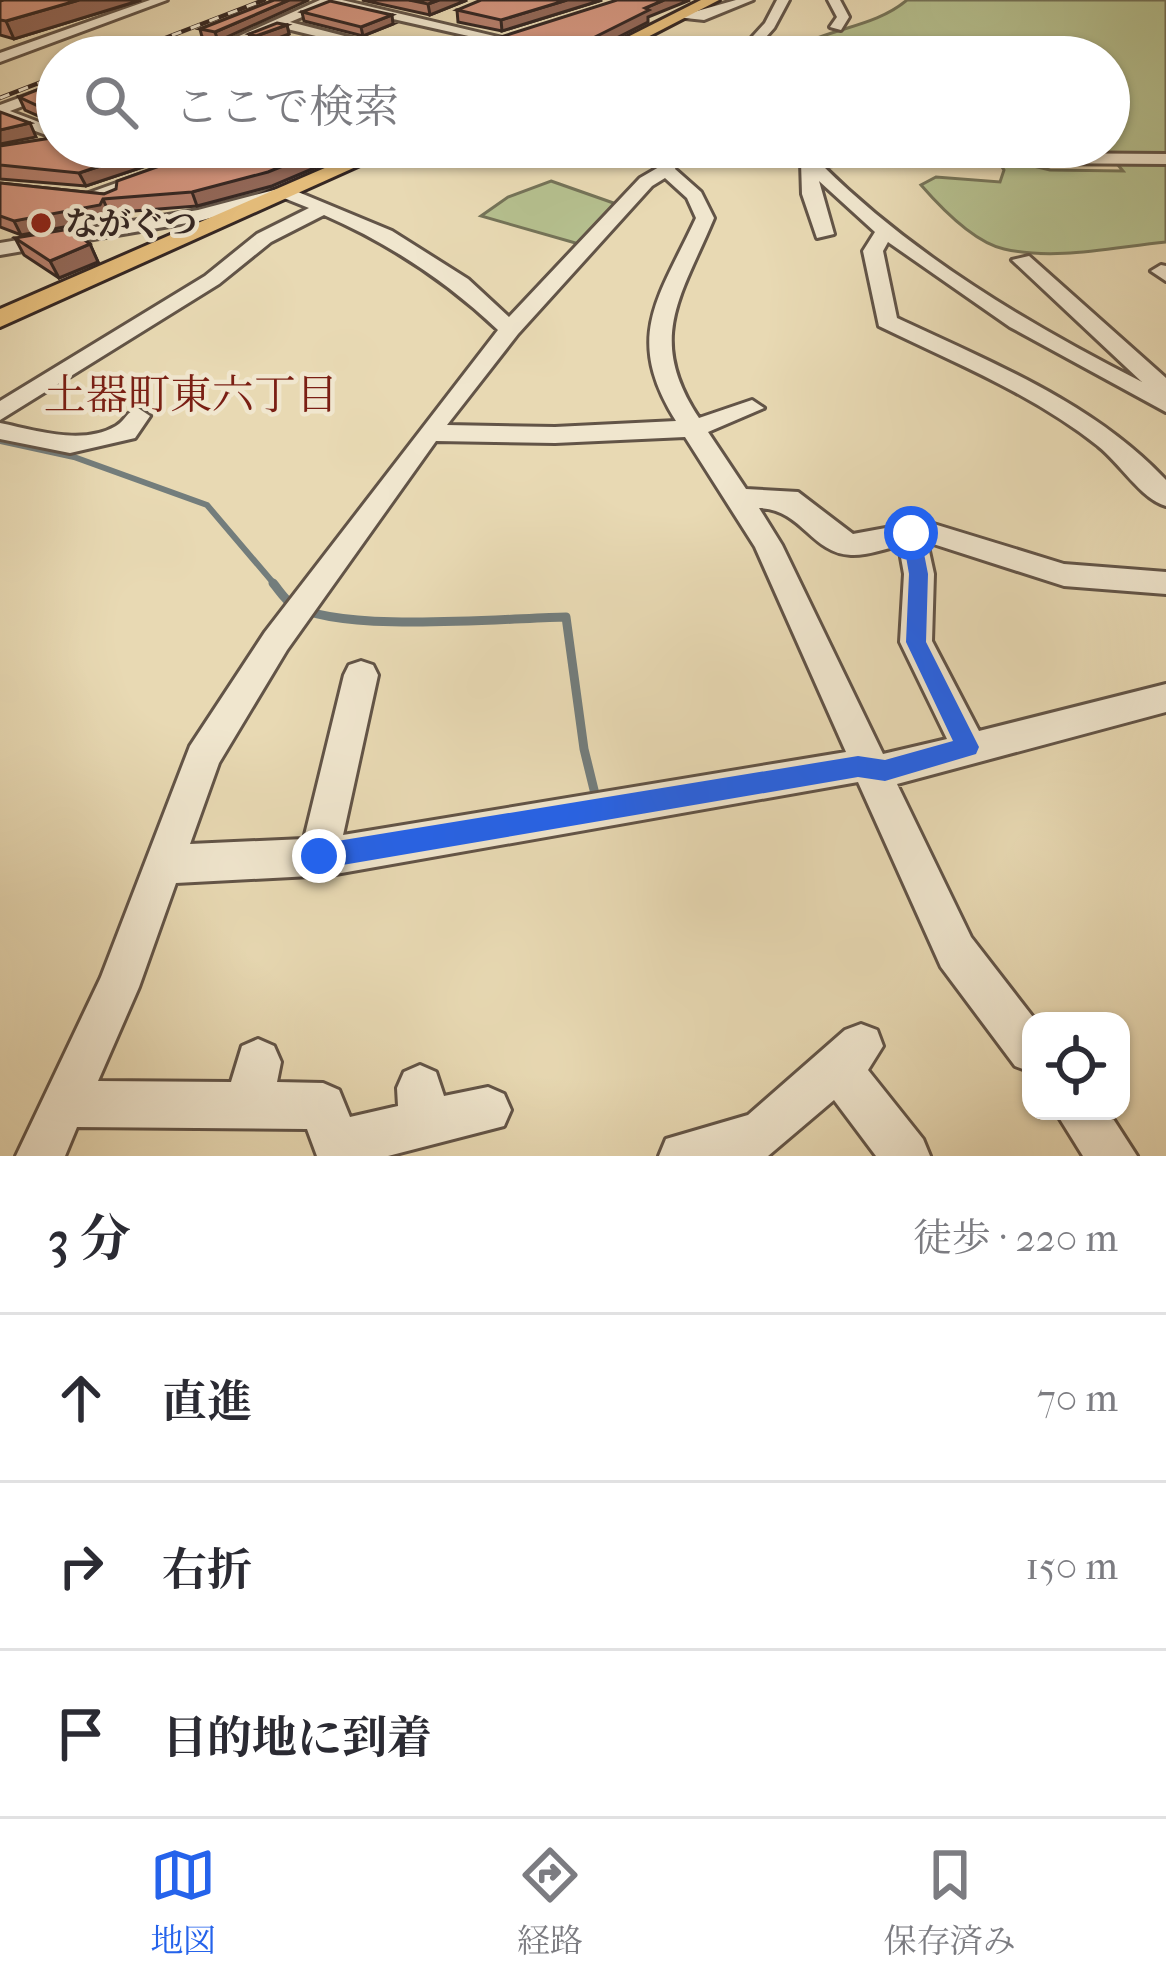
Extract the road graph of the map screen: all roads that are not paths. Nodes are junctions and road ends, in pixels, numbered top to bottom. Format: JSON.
{"nodes":[{"id":1,"x":161,"y":0,"type":"edge"},
{"id":2,"x":328,"y":0,"type":"edge"},
{"id":3,"x":384,"y":0,"type":"edge"},
{"id":4,"x":712,"y":0,"type":"edge"},
{"id":5,"x":747,"y":0,"type":"edge"},
{"id":6,"x":783,"y":0,"type":"edge"},
{"id":7,"x":834,"y":0,"type":"edge"},
{"id":8,"x":362,"y":8,"type":"junction"},
{"id":9,"x":458,"y":13,"type":"edge"},
{"id":10,"x":682,"y":17,"type":"junction"},
{"id":11,"x":278,"y":23,"type":"junction"},
{"id":12,"x":431,"y":24,"type":"junction"},
{"id":13,"x":836,"y":27,"type":"dead end"},
{"id":14,"x":523,"y":34,"type":"edge"},
{"id":15,"x":61,"y":36,"type":"edge"},
{"id":16,"x":247,"y":36,"type":"edge"},
{"id":17,"x":332,"y":36,"type":"edge"},
{"id":18,"x":486,"y":36,"type":"edge"},
{"id":19,"x":517,"y":36,"type":"edge"},
{"id":20,"x":641,"y":36,"type":"edge"},
{"id":21,"x":760,"y":36,"type":"edge"},
{"id":22,"x":36,"y":45,"type":"edge"},
{"id":23,"x":0,"y":58,"type":"edge"},
{"id":24,"x":36,"y":97,"type":"edge"},
{"id":25,"x":0,"y":112,"type":"edge"},
{"id":26,"x":36,"y":132,"type":"edge"},
{"id":27,"x":1130,"y":159,"type":"edge"},
{"id":28,"x":1166,"y":159,"type":"edge"},
{"id":29,"x":171,"y":168,"type":"edge"},
{"id":30,"x":341,"y":168,"type":"edge"},
{"id":31,"x":805,"y":168,"type":"edge"},
{"id":32,"x":814,"y":168,"type":"edge"},
{"id":33,"x":666,"y":170,"type":"joint"},
{"id":34,"x":286,"y":192,"type":"junction"},
{"id":35,"x":69,"y":193,"type":"edge"},
{"id":36,"x":92,"y":195,"type":"junction"},
{"id":37,"x":324,"y":208,"type":"junction"},
{"id":38,"x":123,"y":227,"type":"junction"},
{"id":39,"x":886,"y":230,"type":"junction"},
{"id":40,"x":824,"y":234,"type":"dead end"},
{"id":41,"x":0,"y":249,"type":"edge"},
{"id":42,"x":1022,"y":260,"type":"dead end"},
{"id":43,"x":0,"y":319,"type":"edge"},
{"id":44,"x":510,"y":328,"type":"junction"},
{"id":45,"x":1166,"y":391,"type":"edge"},
{"id":46,"x":1166,"y":404,"type":"edge"},
{"id":47,"x":752,"y":408,"type":"dead end"},
{"id":48,"x":0,"y":412,"type":"edge"},
{"id":49,"x":138,"y":416,"type":"dead end"},
{"id":50,"x":696,"y":428,"type":"junction"},
{"id":51,"x":0,"y":431,"type":"edge"},
{"id":52,"x":427,"y":433,"type":"junction"},
{"id":53,"x":1166,"y":497,"type":"edge"},
{"id":54,"x":739,"y":498,"type":"junction"},
{"id":55,"x":911,"y":533,"type":"junction"},
{"id":56,"x":1166,"y":583,"type":"edge"},
{"id":57,"x":361,"y":676,"type":"dead end"},
{"id":58,"x":1166,"y":698,"type":"edge"},
{"id":59,"x":968,"y":747,"type":"junction"},
{"id":60,"x":870,"y":769,"type":"junction"},
{"id":61,"x":319,"y":856,"type":"junction"},
{"id":62,"x":162,"y":865,"type":"junction"},
{"id":63,"x":1022,"y":1037,"type":"edge"},
{"id":64,"x":64,"y":1104,"type":"junction"},
{"id":65,"x":488,"y":1110,"type":"dead end"},
{"id":66,"x":40,"y":1156,"type":"edge"},
{"id":67,"x":682,"y":1156,"type":"edge"},
{"id":68,"x":906,"y":1156,"type":"edge"}],
"edges":[{"from":1,"to":15,"type":"street"},
{"from":2,"to":8,"type":"street"},
{"from":2,"to":11,"type":"street"},
{"from":3,"to":8,"type":"street"},
{"from":4,"to":10,"type":"main road"},
{"from":5,"to":10,"type":"street"},
{"from":6,"to":21,"type":"street"},
{"from":7,"to":13,"type":"street"},
{"from":8,"to":12,"type":"street"},
{"from":9,"to":12,"type":"street"},
{"from":10,"to":20,"type":"main road"},
{"from":11,"to":16,"type":"street"},
{"from":11,"to":17,"type":"street"},
{"from":12,"to":18,"type":"street"},
{"from":14,"to":19,"type":"street"},
{"from":22,"to":23,"type":"street"},
{"from":24,"to":25,"type":"street"},
{"from":25,"to":26,"type":"street"},
{"from":27,"to":28,"type":"street"},
{"from":29,"to":36,"type":"street"},
{"from":30,"to":34,"type":"main road"},
{"from":31,"to":40,"type":"street"},
{"from":32,"to":39,"type":"street"},
{"from":33,"to":44,"type":"street"},
{"from":33,"to":50,"type":"street"},
{"from":34,"to":37,"type":"street"},
{"from":34,"to":38,"type":"street"},
{"from":34,"to":43,"type":"main road"},
{"from":35,"to":36,"type":"street"},
{"from":36,"to":38,"type":"street"},
{"from":37,"to":44,"type":"street"},
{"from":37,"to":48,"type":"street"},
{"from":38,"to":41,"type":"street"},
{"from":39,"to":46,"type":"street"},
{"from":39,"to":53,"type":"street"},
{"from":42,"to":45,"type":"street"},
{"from":44,"to":52,"type":"street"},
{"from":47,"to":50,"type":"street"},
{"from":49,"to":51,"type":"street"},
{"from":50,"to":52,"type":"street"},
{"from":50,"to":54,"type":"street"},
{"from":52,"to":62,"type":"street"},
{"from":54,"to":55,"type":"street"},
{"from":54,"to":60,"type":"street"},
{"from":55,"to":56,"type":"street"},
{"from":55,"to":59,"type":"street"},
{"from":57,"to":61,"type":"street"},
{"from":58,"to":59,"type":"street"},
{"from":59,"to":60,"type":"street"},
{"from":60,"to":61,"type":"street"},
{"from":60,"to":63,"type":"street"},
{"from":61,"to":62,"type":"street"},
{"from":62,"to":64,"type":"street"},
{"from":64,"to":65,"type":"street"},
{"from":64,"to":66,"type":"street"},
{"from":67,"to":68,"type":"street"}]}
